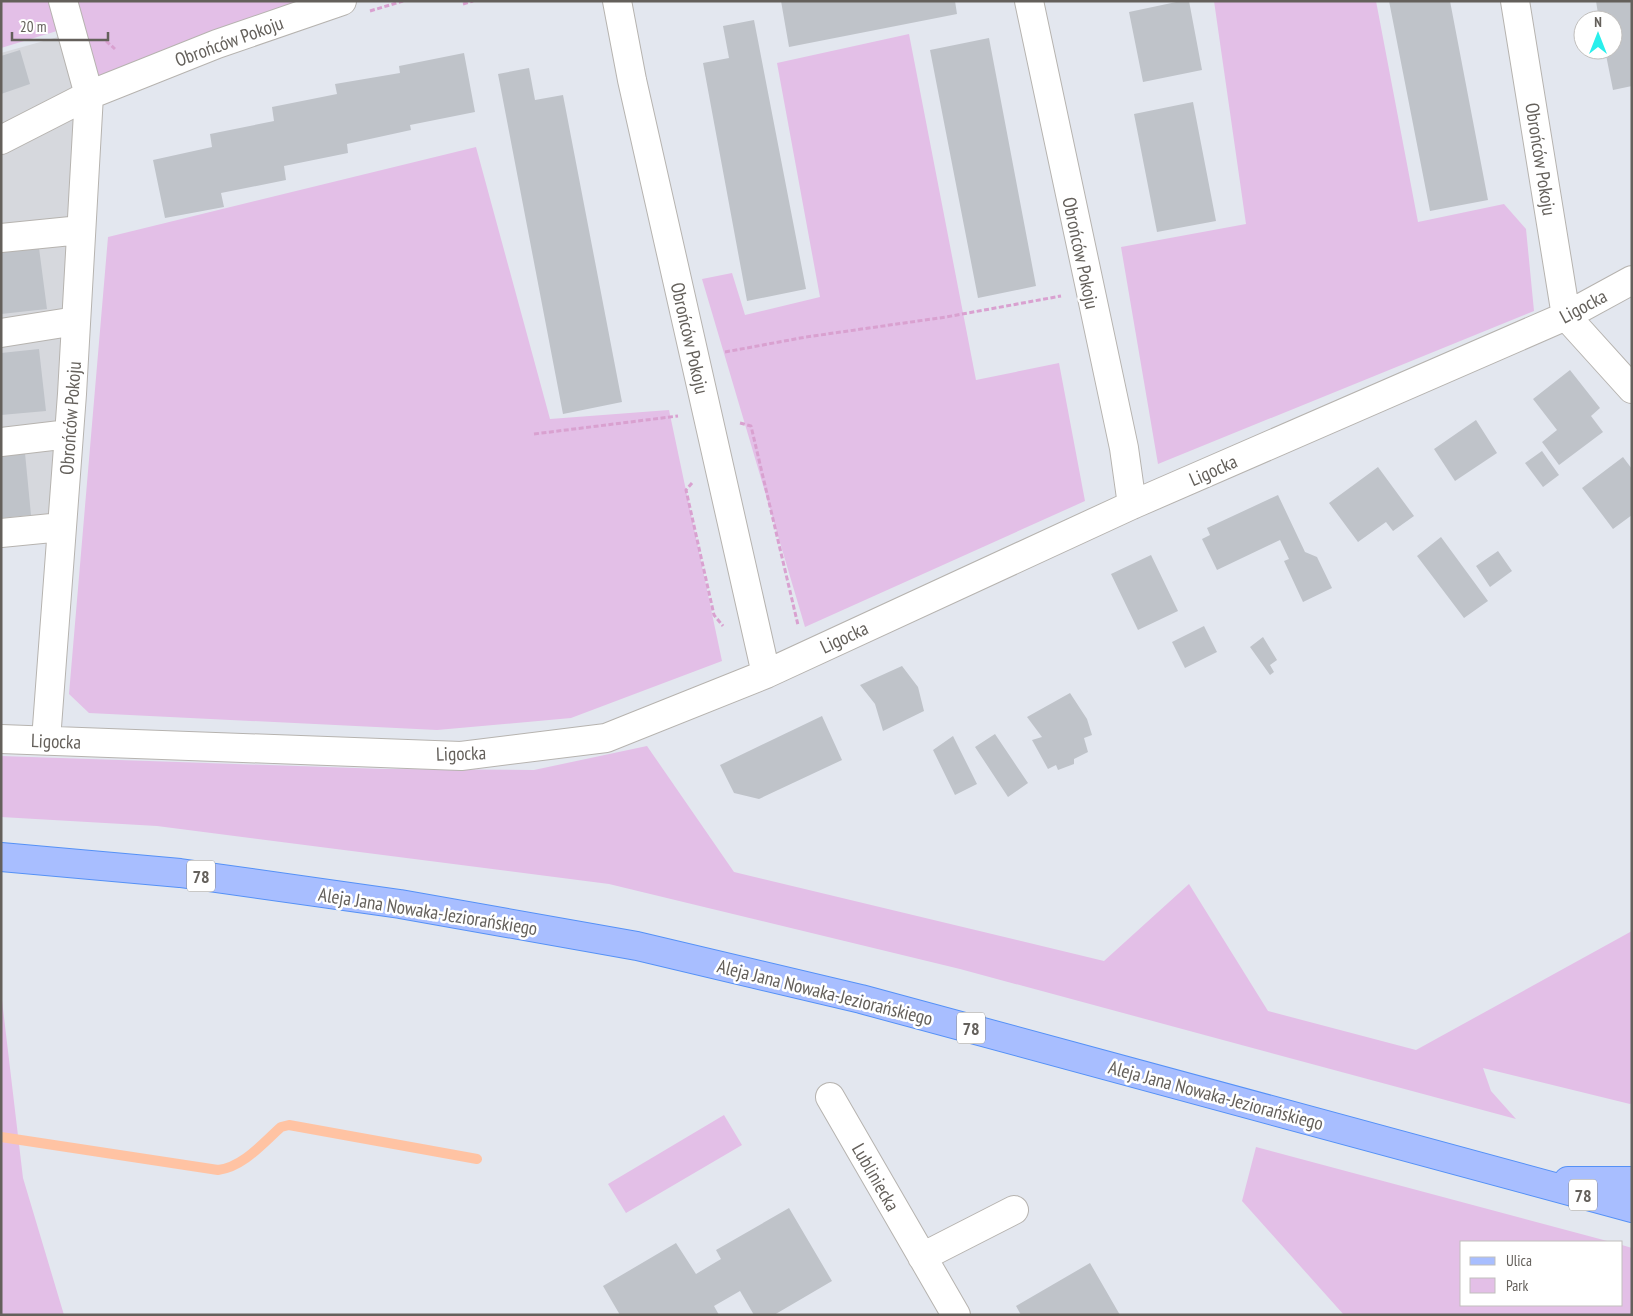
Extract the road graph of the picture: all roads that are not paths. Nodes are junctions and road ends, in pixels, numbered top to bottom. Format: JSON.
{"nodes":[{"id":1,"x":63,"y":1,"type":"edge"},
{"id":2,"x":342,"y":1,"type":"edge"},
{"id":3,"x":617,"y":1,"type":"edge"},
{"id":4,"x":1029,"y":1,"type":"edge"},
{"id":5,"x":1515,"y":1,"type":"edge"},
{"id":6,"x":89,"y":95,"type":"junction"},
{"id":7,"x":1,"y":140,"type":"edge"},
{"id":8,"x":81,"y":230,"type":"junction"},
{"id":9,"x":1,"y":238,"type":"edge"},
{"id":10,"x":1632,"y":280,"type":"edge"},
{"id":11,"x":1566,"y":316,"type":"junction"},
{"id":12,"x":76,"y":321,"type":"junction"},
{"id":13,"x":1,"y":332,"type":"edge"},
{"id":14,"x":1632,"y":389,"type":"edge"},
{"id":15,"x":69,"y":434,"type":"junction"},
{"id":16,"x":1,"y":442,"type":"edge"},
{"id":17,"x":1132,"y":505,"type":"junction"},
{"id":18,"x":62,"y":527,"type":"junction"},
{"id":19,"x":1,"y":533,"type":"edge"},
{"id":20,"x":766,"y":674,"type":"junction"},
{"id":21,"x":1,"y":739,"type":"edge"},
{"id":22,"x":46,"y":740,"type":"junction"},
{"id":23,"x":1,"y":857,"type":"edge"},
{"id":24,"x":830,"y":1097,"type":"dead end"},
{"id":25,"x":1534,"y":1181,"type":"junction"},
{"id":26,"x":1632,"y":1181,"type":"edge"},
{"id":27,"x":1632,"y":1208,"type":"edge"},
{"id":28,"x":1014,"y":1210,"type":"dead end"},
{"id":29,"x":922,"y":1257,"type":"junction"},
{"id":30,"x":956,"y":1315,"type":"edge"}],
"edges":[{"from":1,"to":6,"type":"street","name":"Obrońców Pokoju"},
{"from":2,"to":6,"type":"street","name":"Obrońców Pokoju"},
{"from":3,"to":20,"type":"street","name":"Obrońców Pokoju"},
{"from":4,"to":17,"type":"street","name":"Obrońców Pokoju"},
{"from":5,"to":11,"type":"street","name":"Obrońców Pokoju"},
{"from":6,"to":7,"type":"street"},
{"from":6,"to":8,"type":"street","name":"Obrońców Pokoju"},
{"from":8,"to":9,"type":"street"},
{"from":8,"to":12,"type":"street","name":"Obrońców Pokoju"},
{"from":10,"to":11,"type":"street","name":"Ligocka"},
{"from":11,"to":14,"type":"street"},
{"from":11,"to":17,"type":"street","name":"Ligocka"},
{"from":12,"to":13,"type":"street"},
{"from":12,"to":15,"type":"street","name":"Obrońców Pokoju"},
{"from":15,"to":16,"type":"street"},
{"from":15,"to":18,"type":"street","name":"Obrońców Pokoju"},
{"from":17,"to":20,"type":"street","name":"Ligocka"},
{"from":18,"to":19,"type":"street"},
{"from":18,"to":22,"type":"street","name":"Obrońców Pokoju"},
{"from":20,"to":22,"type":"street","name":"Ligocka"},
{"from":21,"to":22,"type":"street","name":"Ligocka"},
{"from":23,"to":25,"type":"main road","name":"Aleja Jana Nowaka-Jeziorańskiego","number":"78"},
{"from":24,"to":29,"type":"street","name":"Lubliniecka"},
{"from":25,"to":26,"type":"main road","number":"78"},
{"from":25,"to":27,"type":"main road","name":"Aleja Jana Nowaka-Jeziorańskiego","number":"78"},
{"from":28,"to":29,"type":"street"},
{"from":29,"to":30,"type":"street","name":"Lubliniecka"}]}
